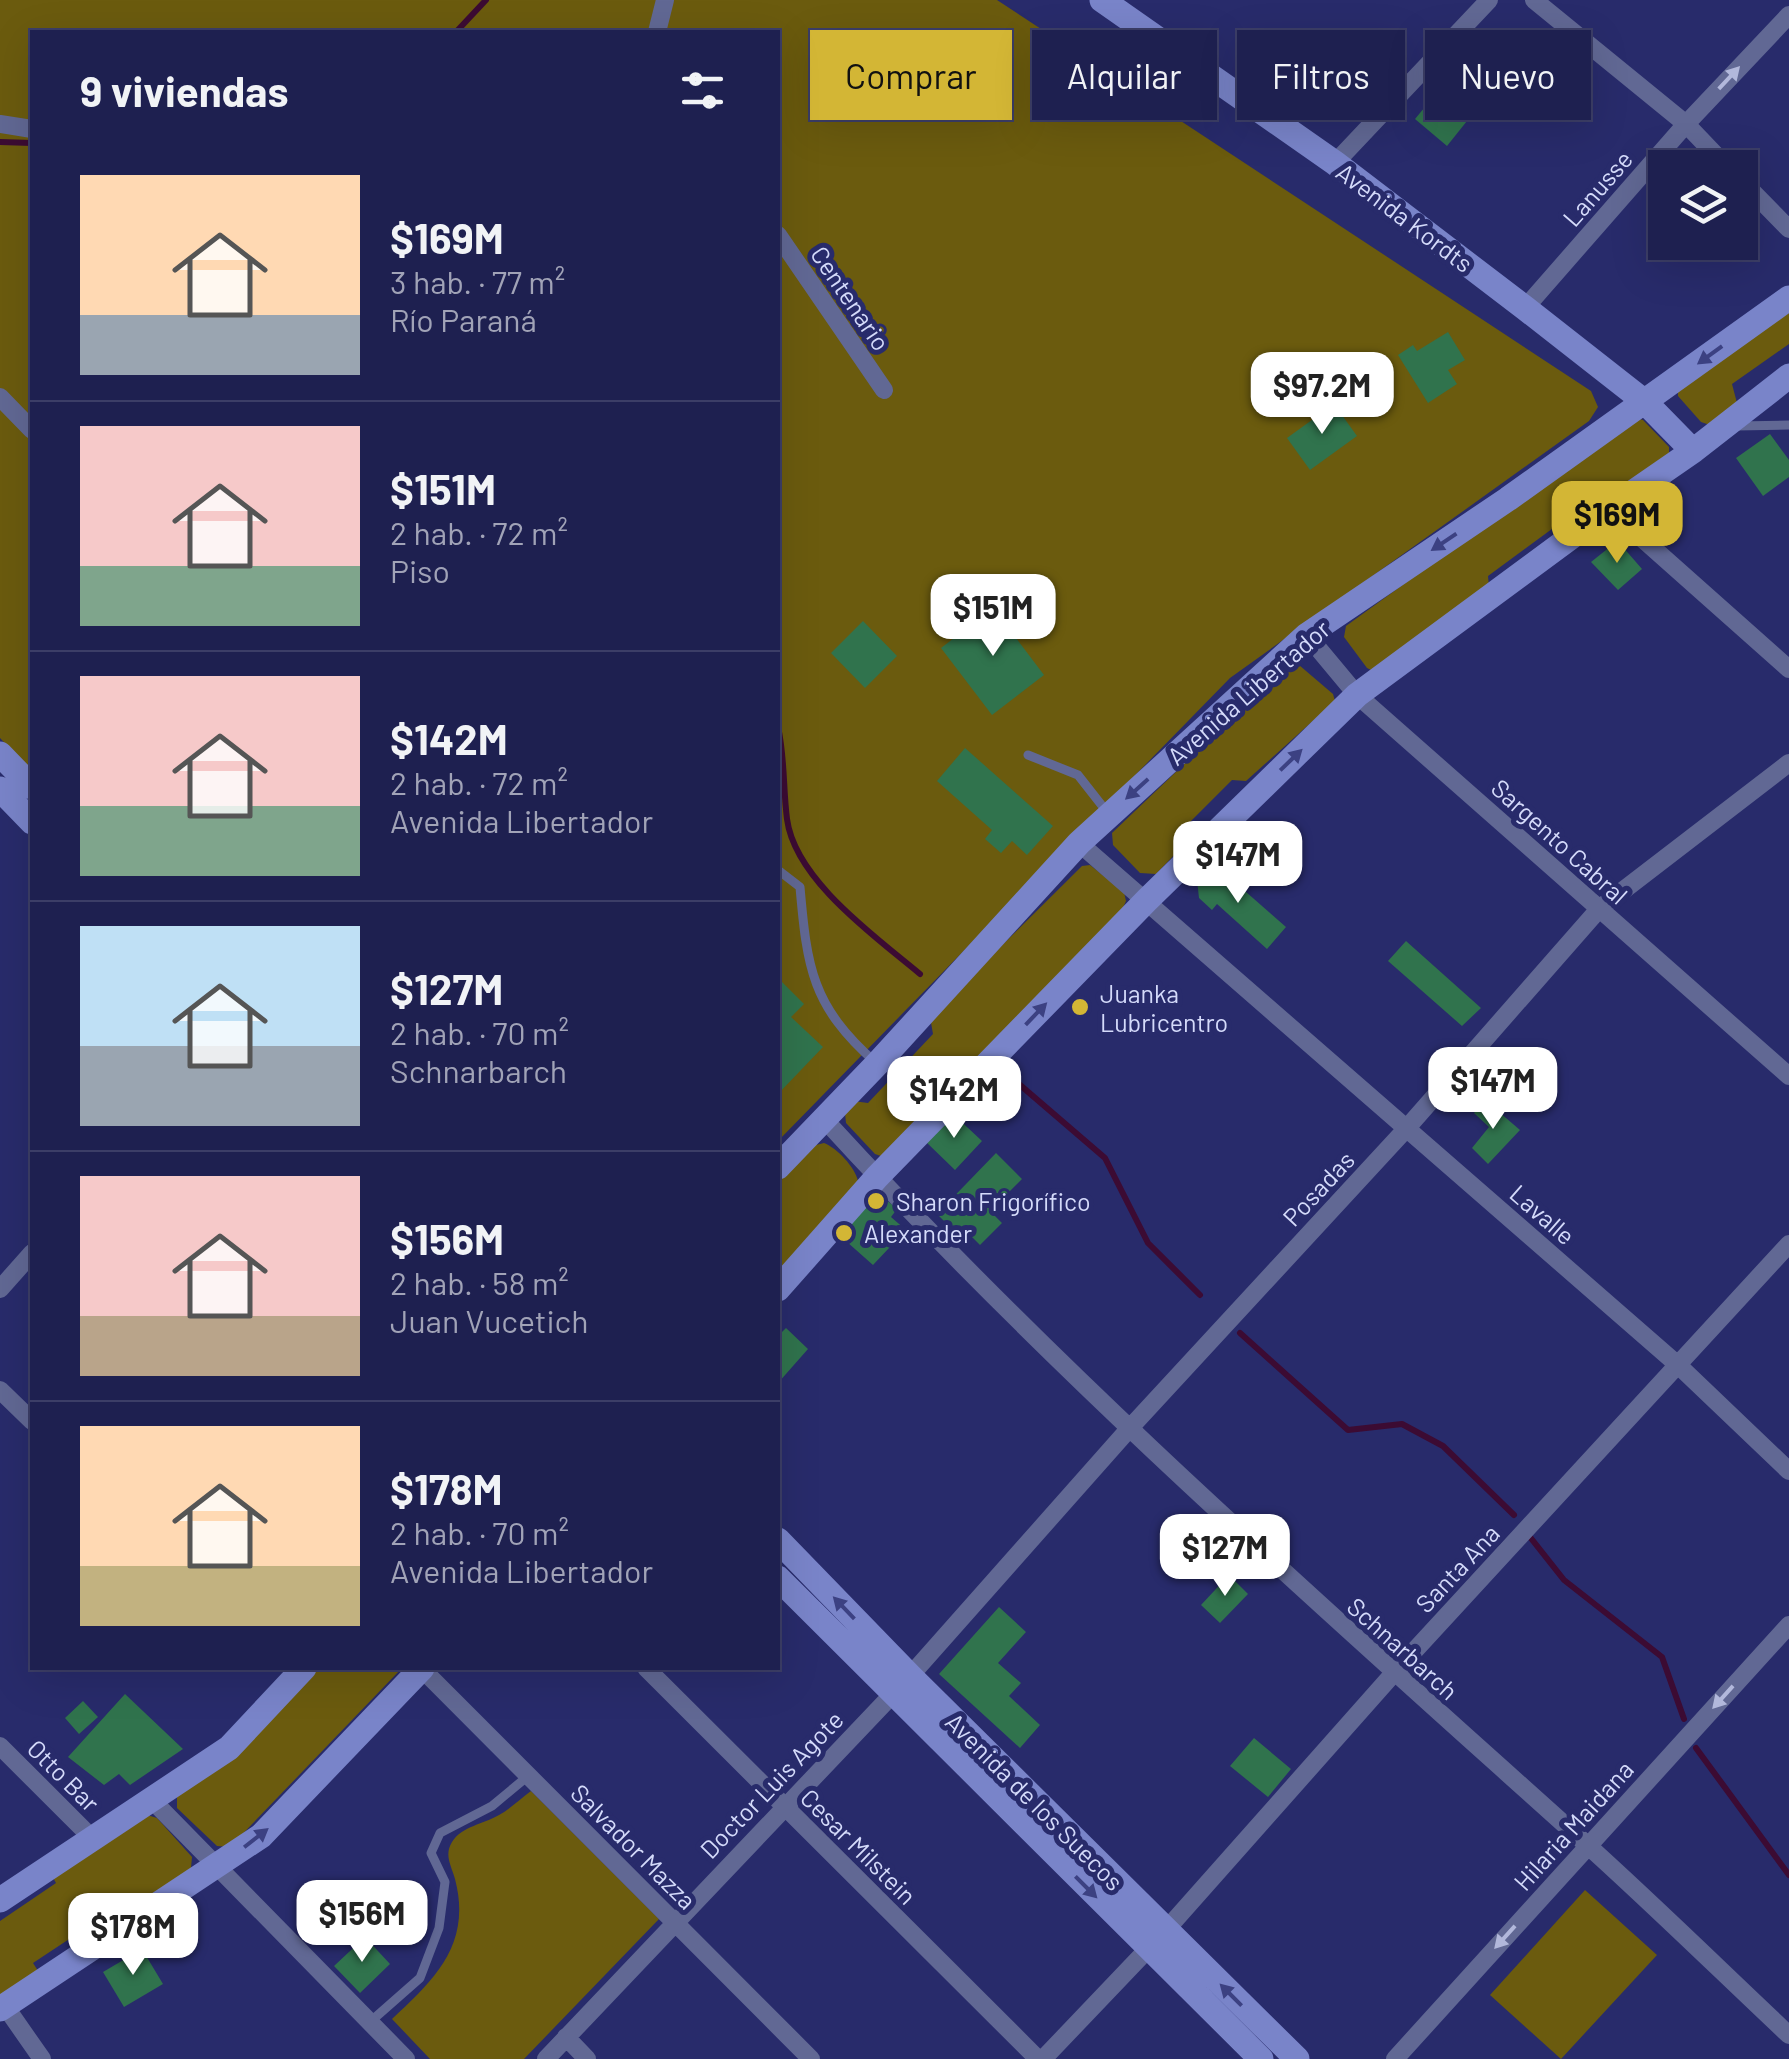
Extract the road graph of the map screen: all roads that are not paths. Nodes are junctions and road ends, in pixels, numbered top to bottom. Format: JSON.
{"nodes":[{"id":1,"x":664,"y":0,"type":"edge"},
{"id":2,"x":1102,"y":0,"type":"edge"},
{"id":3,"x":1489,"y":0,"type":"edge"},
{"id":4,"x":1534,"y":0,"type":"edge"},
{"id":5,"x":1789,"y":14,"type":"edge"},
{"id":6,"x":658,"y":30,"type":"edge"},
{"id":7,"x":0,"y":124,"type":"edge"},
{"id":8,"x":1686,"y":124,"type":"junction"},
{"id":9,"x":30,"y":129,"type":"edge"},
{"id":10,"x":1711,"y":150,"type":"edge"},
{"id":11,"x":1335,"y":164,"type":"junction"},
{"id":12,"x":1758,"y":197,"type":"edge"},
{"id":13,"x":1789,"y":229,"type":"edge"},
{"id":14,"x":780,"y":238,"type":"edge"},
{"id":15,"x":1789,"y":298,"type":"edge"},
{"id":16,"x":1525,"y":308,"type":"junction"},
{"id":17,"x":1789,"y":376,"type":"edge"},
{"id":18,"x":884,"y":390,"type":"dead end"},
{"id":19,"x":0,"y":397,"type":"edge"},
{"id":20,"x":1645,"y":402,"type":"junction"},
{"id":21,"x":1789,"y":425,"type":"edge"},
{"id":22,"x":1726,"y":426,"type":"junction"},
{"id":23,"x":30,"y":428,"type":"edge"},
{"id":24,"x":1693,"y":451,"type":"junction"},
{"id":25,"x":1609,"y":509,"type":"junction"},
{"id":26,"x":1308,"y":635,"type":"junction"},
{"id":27,"x":1789,"y":669,"type":"edge"},
{"id":28,"x":1357,"y":695,"type":"junction"},
{"id":29,"x":0,"y":754,"type":"edge"},
{"id":30,"x":1028,"y":755,"type":"dead end"},
{"id":31,"x":1789,"y":763,"type":"edge"},
{"id":32,"x":30,"y":785,"type":"edge"},
{"id":33,"x":0,"y":789,"type":"edge"},
{"id":34,"x":1108,"y":814,"type":"junction"},
{"id":35,"x":30,"y":820,"type":"edge"},
{"id":36,"x":1079,"y":843,"type":"junction"},
{"id":37,"x":780,"y":872,"type":"edge"},
{"id":38,"x":1147,"y":900,"type":"junction"},
{"id":39,"x":1599,"y":909,"type":"junction"},
{"id":40,"x":877,"y":1064,"type":"junction"},
{"id":41,"x":1789,"y":1076,"type":"edge"},
{"id":42,"x":824,"y":1119,"type":"junction"},
{"id":43,"x":1406,"y":1130,"type":"junction"},
{"id":44,"x":780,"y":1165,"type":"edge"},
{"id":45,"x":877,"y":1178,"type":"junction"},
{"id":46,"x":1789,"y":1244,"type":"edge"},
{"id":47,"x":30,"y":1255,"type":"edge"},
{"id":48,"x":3,"y":1281,"type":"edge"},
{"id":49,"x":780,"y":1287,"type":"edge"},
{"id":50,"x":1678,"y":1365,"type":"junction"},
{"id":51,"x":0,"y":1390,"type":"edge"},
{"id":52,"x":30,"y":1419,"type":"edge"},
{"id":53,"x":1128,"y":1430,"type":"junction"},
{"id":54,"x":1789,"y":1471,"type":"edge"},
{"id":55,"x":780,"y":1542,"type":"edge"},
{"id":56,"x":780,"y":1580,"type":"edge"},
{"id":57,"x":1789,"y":1625,"type":"edge"},
{"id":58,"x":296,"y":1670,"type":"edge"},
{"id":59,"x":419,"y":1670,"type":"edge"},
{"id":60,"x":423,"y":1670,"type":"edge"},
{"id":61,"x":648,"y":1670,"type":"edge"},
{"id":62,"x":1393,"y":1674,"type":"junction"},
{"id":63,"x":901,"y":1685,"type":"junction"},
{"id":64,"x":0,"y":1746,"type":"edge"},
{"id":65,"x":528,"y":1776,"type":"junction"},
{"id":66,"x":152,"y":1800,"type":"junction"},
{"id":67,"x":783,"y":1806,"type":"junction"},
{"id":68,"x":93,"y":1839,"type":"junction"},
{"id":69,"x":1588,"y":1845,"type":"junction"},
{"id":70,"x":217,"y":1866,"type":"junction"},
{"id":71,"x":0,"y":1900,"type":"edge"},
{"id":72,"x":675,"y":1922,"type":"junction"},
{"id":73,"x":1156,"y":1939,"type":"junction"},
{"id":74,"x":2,"y":2007,"type":"edge"},
{"id":75,"x":370,"y":2022,"type":"junction"},
{"id":76,"x":1789,"y":2036,"type":"edge"},
{"id":77,"x":566,"y":2037,"type":"junction"},
{"id":78,"x":42,"y":2059,"type":"edge"},
{"id":79,"x":406,"y":2059,"type":"edge"},
{"id":80,"x":546,"y":2059,"type":"edge"},
{"id":81,"x":588,"y":2059,"type":"edge"},
{"id":82,"x":812,"y":2059,"type":"edge"},
{"id":83,"x":1041,"y":2059,"type":"edge"},
{"id":84,"x":1261,"y":2059,"type":"edge"},
{"id":85,"x":1296,"y":2059,"type":"edge"},
{"id":86,"x":1395,"y":2059,"type":"edge"}],
"edges":[{"from":1,"to":6,"type":"street"},
{"from":2,"to":11,"type":"main road","name":"Avenida Kordts"},
{"from":3,"to":11,"type":"street"},
{"from":4,"to":8,"type":"street"},
{"from":8,"to":5,"type":"street","name":"Lanusse","one_way":true},
{"from":7,"to":9,"type":"street"},
{"from":8,"to":10,"type":"street"},
{"from":8,"to":16,"type":"street","name":"Lanusse"},
{"from":11,"to":16,"type":"main road","name":"Avenida Kordts"},
{"from":12,"to":13,"type":"street"},
{"from":14,"to":18,"type":"street","name":"Centenario"},
{"from":15,"to":20,"type":"main road","name":"Avenida Libertador","one_way":true},
{"from":16,"to":20,"type":"main road","name":"Avenida Kordts"},
{"from":17,"to":22,"type":"main road"},
{"from":19,"to":23,"type":"street"},
{"from":20,"to":24,"type":"main road","name":"Avenida Kordts"},
{"from":20,"to":26,"type":"main road","name":"Avenida Libertador","one_way":true},
{"from":21,"to":22,"type":"lane"},
{"from":22,"to":24,"type":"main road"},
{"from":24,"to":25,"type":"main road"},
{"from":25,"to":27,"type":"street"},
{"from":25,"to":28,"type":"main road"},
{"from":26,"to":28,"type":"street","name":"Sargento Cabral"},
{"from":26,"to":34,"type":"main road","name":"Avenida Libertador","one_way":true},
{"from":38,"to":28,"type":"main road","one_way":true},
{"from":28,"to":39,"type":"street","name":"Sargento Cabral"},
{"from":29,"to":32,"type":"main road"},
{"from":30,"to":34,"type":"lane"},
{"from":31,"to":39,"type":"street","name":"Posadas"},
{"from":33,"to":35,"type":"main road"},
{"from":34,"to":36,"type":"main road","name":"Avenida Libertador"},
{"from":36,"to":38,"type":"street","name":"Lavalle"},
{"from":36,"to":40,"type":"main road","name":"Avenida Libertador"},
{"from":37,"to":40,"type":"lane"},
{"from":38,"to":43,"type":"street","name":"Lavalle"},
{"from":45,"to":38,"type":"main road","one_way":true},
{"from":39,"to":41,"type":"street","name":"Sargento Cabral"},
{"from":39,"to":43,"type":"street","name":"Posadas"},
{"from":40,"to":42,"type":"main road","name":"Avenida Libertador"},
{"from":42,"to":44,"type":"main road","name":"Avenida Libertador"},
{"from":42,"to":45,"type":"street","name":"Schnarbarch"},
{"from":43,"to":50,"type":"street","name":"Lavalle"},
{"from":43,"to":53,"type":"street","name":"Posadas"},
{"from":45,"to":49,"type":"main road"},
{"from":45,"to":53,"type":"street","name":"Schnarbarch"},
{"from":46,"to":50,"type":"street","name":"Santa Ana"},
{"from":47,"to":48,"type":"street"},
{"from":50,"to":54,"type":"street","name":"Lavalle"},
{"from":50,"to":62,"type":"street","name":"Santa Ana"},
{"from":51,"to":52,"type":"street"},
{"from":53,"to":62,"type":"street","name":"Schnarbarch"},
{"from":53,"to":63,"type":"street","name":"Posadas"},
{"from":63,"to":55,"type":"main road","name":"Avenida de los Suecos","one_way":true},
{"from":56,"to":63,"type":"main road","name":"Avenida de los Suecos"},
{"from":57,"to":69,"type":"street","name":"Hilaria Maidana","one_way":true},
{"from":58,"to":66,"type":"main road"},
{"from":70,"to":59,"type":"main road","one_way":true},
{"from":60,"to":65,"type":"street","name":"Salvador Mazza"},
{"from":61,"to":67,"type":"street","name":"Cesar Milstein"},
{"from":62,"to":69,"type":"street","name":"Schnarbarch"},
{"from":62,"to":73,"type":"street","name":"Santa Ana"},
{"from":63,"to":67,"type":"street","name":"Doctor Luis Agote"},
{"from":63,"to":73,"type":"main road","name":"Avenida de los Suecos"},
{"from":64,"to":68,"type":"street","name":"Otto Bar"},
{"from":65,"to":72,"type":"street","name":"Salvador Mazza"},
{"from":65,"to":75,"type":"lane"},
{"from":66,"to":68,"type":"main road"},
{"from":66,"to":70,"type":"street"},
{"from":67,"to":72,"type":"street","name":"Doctor Luis Agote"},
{"from":67,"to":83,"type":"street","name":"Cesar Milstein"},
{"from":68,"to":71,"type":"main road"},
{"from":69,"to":76,"type":"street","name":"Schnarbarch"},
{"from":69,"to":86,"type":"street","name":"Hilaria Maidana","one_way":true},
{"from":70,"to":74,"type":"main road"},
{"from":70,"to":75,"type":"street"},
{"from":72,"to":77,"type":"street","name":"Doctor Luis Agote"},
{"from":72,"to":82,"type":"street","name":"Salvador Mazza"},
{"from":73,"to":83,"type":"street","name":"Santa Ana"},
{"from":73,"to":84,"type":"main road","name":"Avenida de los Suecos"},
{"from":85,"to":73,"type":"main road","name":"Avenida de los Suecos","one_way":true},
{"from":74,"to":78,"type":"street"},
{"from":75,"to":79,"type":"street"},
{"from":77,"to":80,"type":"street","name":"Doctor Luis Agote"},
{"from":77,"to":81,"type":"street"}]}
